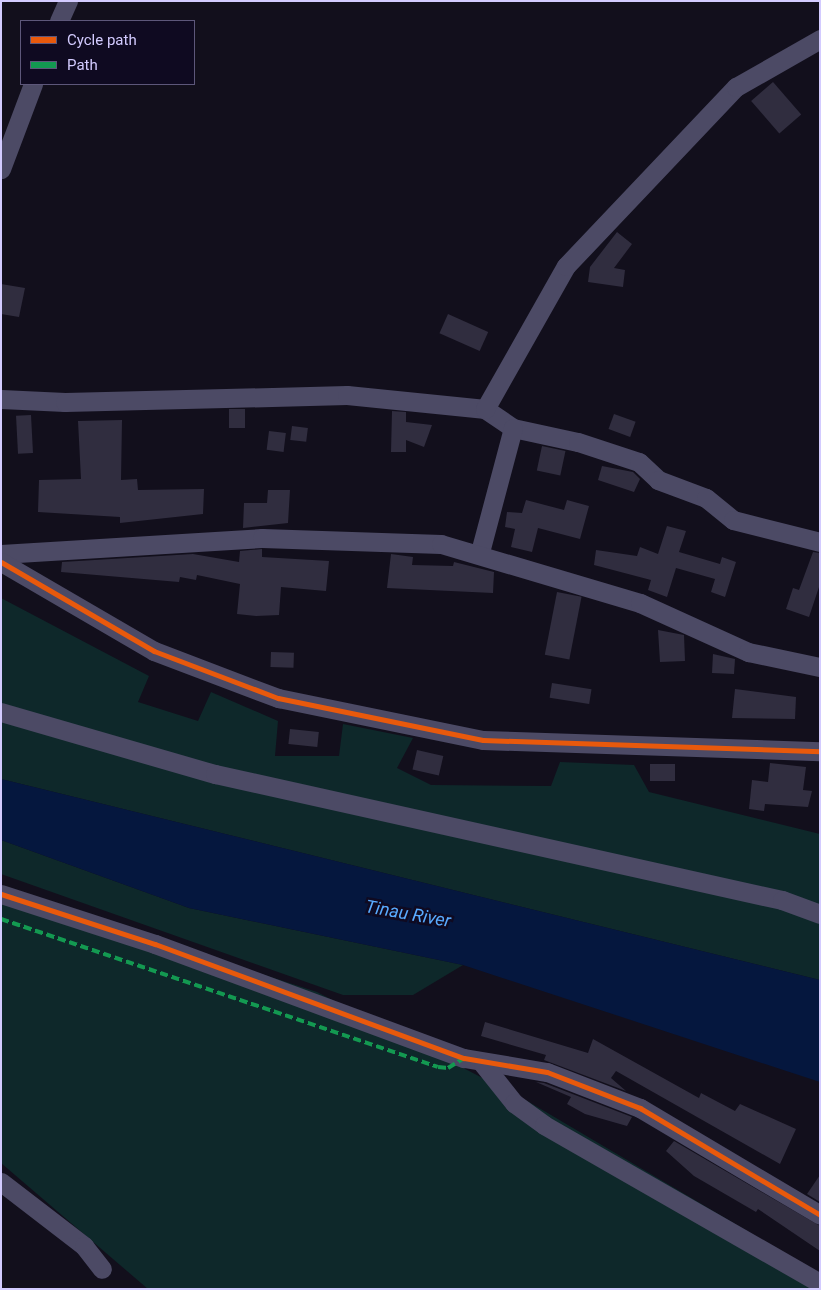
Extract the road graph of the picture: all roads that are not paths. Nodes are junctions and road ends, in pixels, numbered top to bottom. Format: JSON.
{"nodes":[{"id":1,"x":68,"y":1,"type":"edge"},
{"id":2,"x":59,"y":20,"type":"edge"},
{"id":3,"x":820,"y":39,"type":"edge"},
{"id":4,"x":33,"y":85,"type":"edge"},
{"id":5,"x":1,"y":169,"type":"edge"},
{"id":6,"x":1,"y":399,"type":"edge"},
{"id":7,"x":485,"y":409,"type":"junction"},
{"id":8,"x":513,"y":428,"type":"junction"},
{"id":9,"x":820,"y":542,"type":"edge"},
{"id":10,"x":480,"y":552,"type":"junction"},
{"id":11,"x":1,"y":554,"type":"edge"},
{"id":12,"x":1,"y":562,"type":"edge"},
{"id":13,"x":820,"y":667,"type":"edge"},
{"id":14,"x":1,"y":712,"type":"edge"},
{"id":15,"x":820,"y":751,"type":"edge"},
{"id":16,"x":1,"y":894,"type":"edge"},
{"id":17,"x":820,"y":914,"type":"edge"},
{"id":18,"x":483,"y":1064,"type":"junction"},
{"id":19,"x":1,"y":1182,"type":"edge"},
{"id":20,"x":820,"y":1216,"type":"edge"},
{"id":21,"x":102,"y":1269,"type":"dead end"},
{"id":22,"x":820,"y":1283,"type":"edge"}],
"edges":[{"from":1,"to":2,"type":"street"},
{"from":3,"to":7,"type":"street"},
{"from":4,"to":5,"type":"street"},
{"from":6,"to":7,"type":"street"},
{"from":7,"to":8,"type":"street"},
{"from":8,"to":9,"type":"street"},
{"from":8,"to":10,"type":"street"},
{"from":10,"to":11,"type":"street"},
{"from":10,"to":13,"type":"street"},
{"from":12,"to":15,"type":"street"},
{"from":14,"to":17,"type":"street"},
{"from":16,"to":18,"type":"street"},
{"from":18,"to":20,"type":"street"},
{"from":18,"to":22,"type":"street"},
{"from":19,"to":21,"type":"street"}]}
